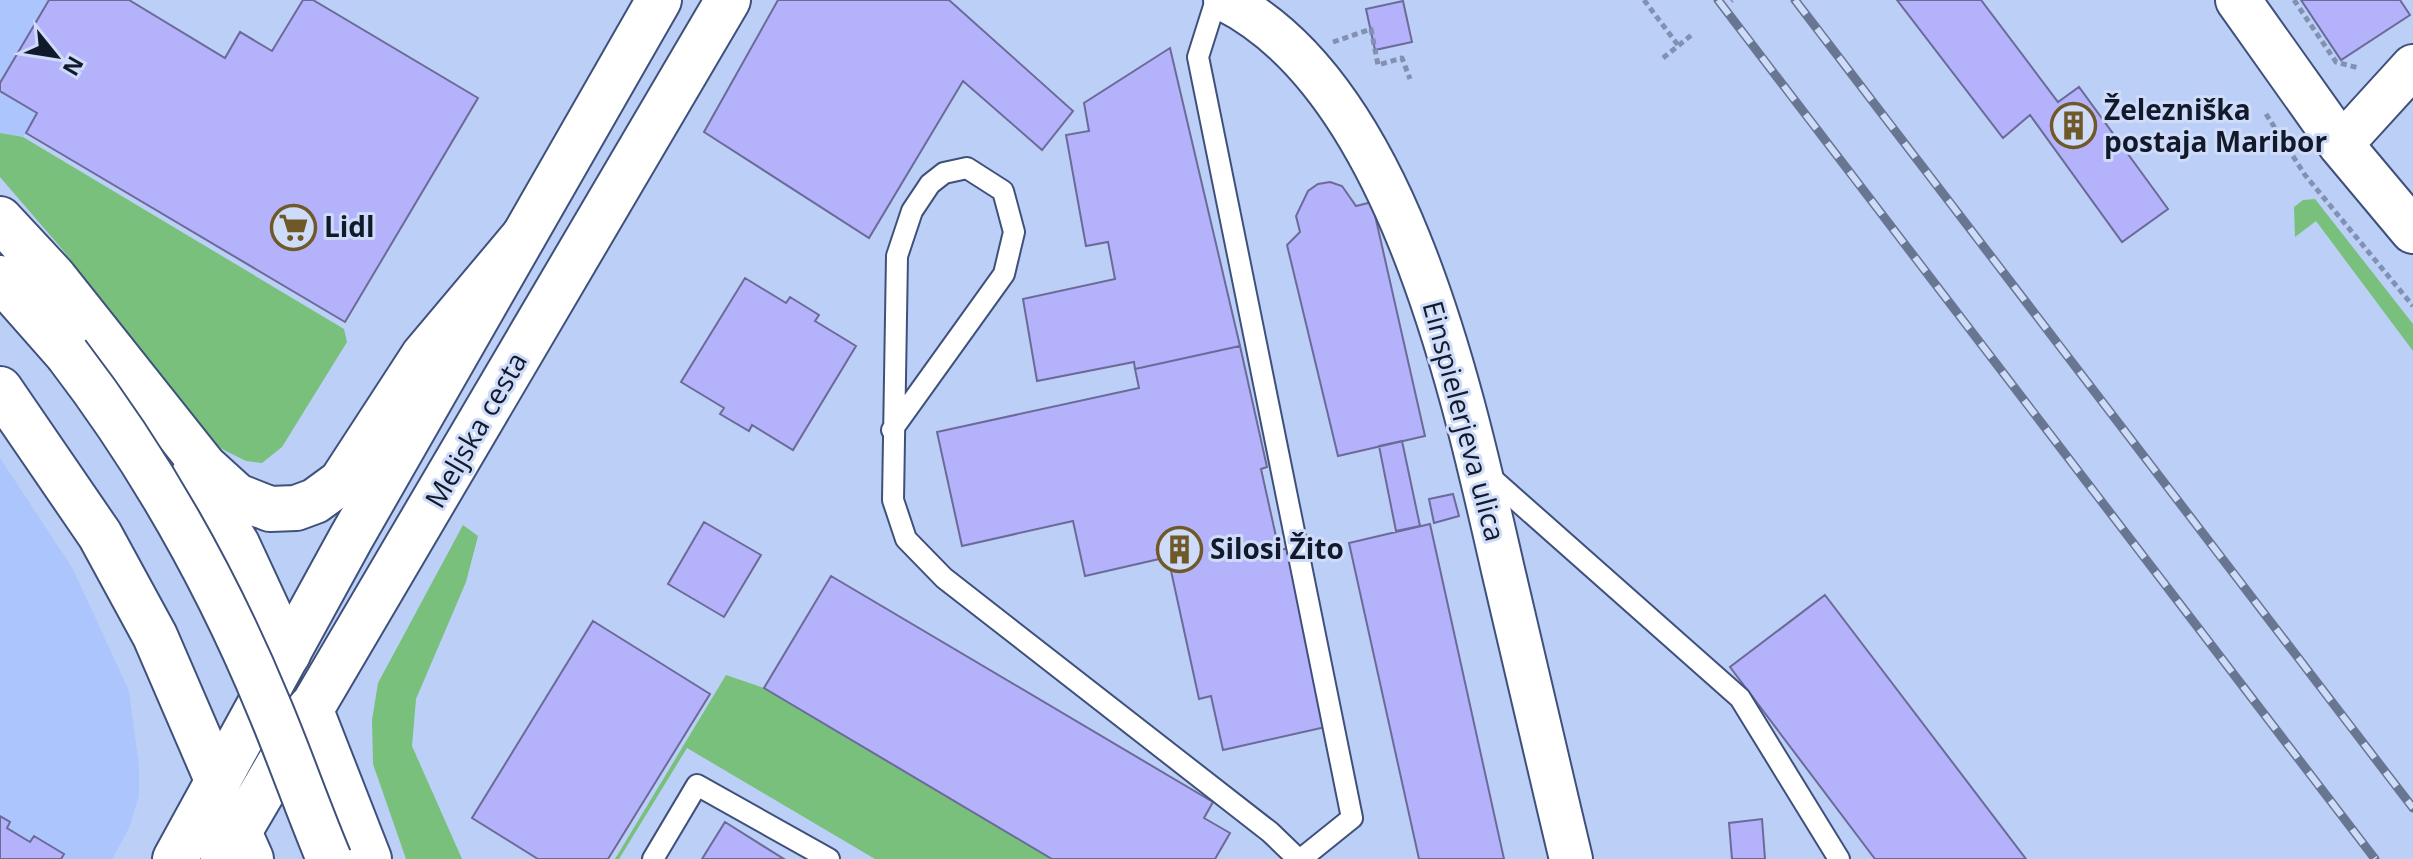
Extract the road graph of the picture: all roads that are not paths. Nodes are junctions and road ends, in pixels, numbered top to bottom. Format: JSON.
{"nodes":[{"id":1,"x":659,"y":0,"type":"edge"},
{"id":2,"x":728,"y":0,"type":"edge"},
{"id":3,"x":1216,"y":0,"type":"edge"},
{"id":4,"x":1225,"y":0,"type":"edge"},
{"id":5,"x":2238,"y":0,"type":"edge"},
{"id":6,"x":2413,"y":66,"type":"edge"},
{"id":7,"x":2341,"y":145,"type":"junction"},
{"id":8,"x":0,"y":219,"type":"edge"},
{"id":9,"x":2413,"y":231,"type":"edge"},
{"id":10,"x":523,"y":237,"type":"junction"},
{"id":11,"x":0,"y":278,"type":"edge"},
{"id":12,"x":0,"y":319,"type":"edge"},
{"id":13,"x":59,"y":367,"type":"junction"},
{"id":14,"x":0,"y":389,"type":"edge"},
{"id":15,"x":148,"y":396,"type":"junction"},
{"id":16,"x":892,"y":430,"type":"junction"},
{"id":17,"x":1478,"y":466,"type":"junction"},
{"id":18,"x":288,"y":654,"type":"junction"},
{"id":19,"x":310,"y":708,"type":"junction"},
{"id":20,"x":218,"y":782,"type":"junction"},
{"id":21,"x":1821,"y":829,"type":"junction"},
{"id":22,"x":238,"y":850,"type":"edge"},
{"id":23,"x":175,"y":859,"type":"edge"},
{"id":24,"x":301,"y":859,"type":"edge"},
{"id":25,"x":329,"y":859,"type":"edge"},
{"id":26,"x":369,"y":859,"type":"edge"},
{"id":27,"x":653,"y":859,"type":"edge"},
{"id":28,"x":829,"y":859,"type":"edge"},
{"id":29,"x":1300,"y":859,"type":"edge"},
{"id":30,"x":1571,"y":859,"type":"edge"},
{"id":31,"x":1818,"y":859,"type":"edge"},
{"id":32,"x":1839,"y":859,"type":"edge"}],
"edges":[{"from":1,"to":10,"type":"main road","name":"Meljska cesta"},
{"from":2,"to":19,"type":"main road","name":"Meljska cesta"},
{"from":3,"to":29,"type":"lane"},
{"from":4,"to":17,"type":"street","name":"Einspielerjeva ulica"},
{"from":5,"to":7,"type":"main road"},
{"from":6,"to":7,"type":"street"},
{"from":7,"to":9,"type":"main road"},
{"from":8,"to":15,"type":"main road"},
{"from":10,"to":15,"type":"main road"},
{"from":10,"to":18,"type":"main road","name":"Meljska cesta"},
{"from":11,"to":13,"type":"main road"},
{"from":12,"to":13,"type":"main road"},
{"from":13,"to":24,"type":"main road"},
{"from":13,"to":25,"type":"main road","bridge":true},
{"from":14,"to":20,"type":"main road"},
{"from":15,"to":18,"type":"main road"},
{"from":16,"to":16,"type":"lane"},
{"from":16,"to":29,"type":"lane"},
{"from":17,"to":21,"type":"lane"},
{"from":17,"to":30,"type":"street","name":"Einspielerjeva ulica"},
{"from":18,"to":19,"type":"main road"},
{"from":18,"to":20,"type":"main road","name":"Meljska cesta"},
{"from":19,"to":22,"type":"main road","name":"Meljska cesta"},
{"from":19,"to":26,"type":"main road"},
{"from":20,"to":22,"type":"main road"},
{"from":20,"to":23,"type":"main road","name":"Meljska cesta"},
{"from":21,"to":31,"type":"lane"},
{"from":21,"to":32,"type":"lane"},
{"from":27,"to":28,"type":"lane"}]}
